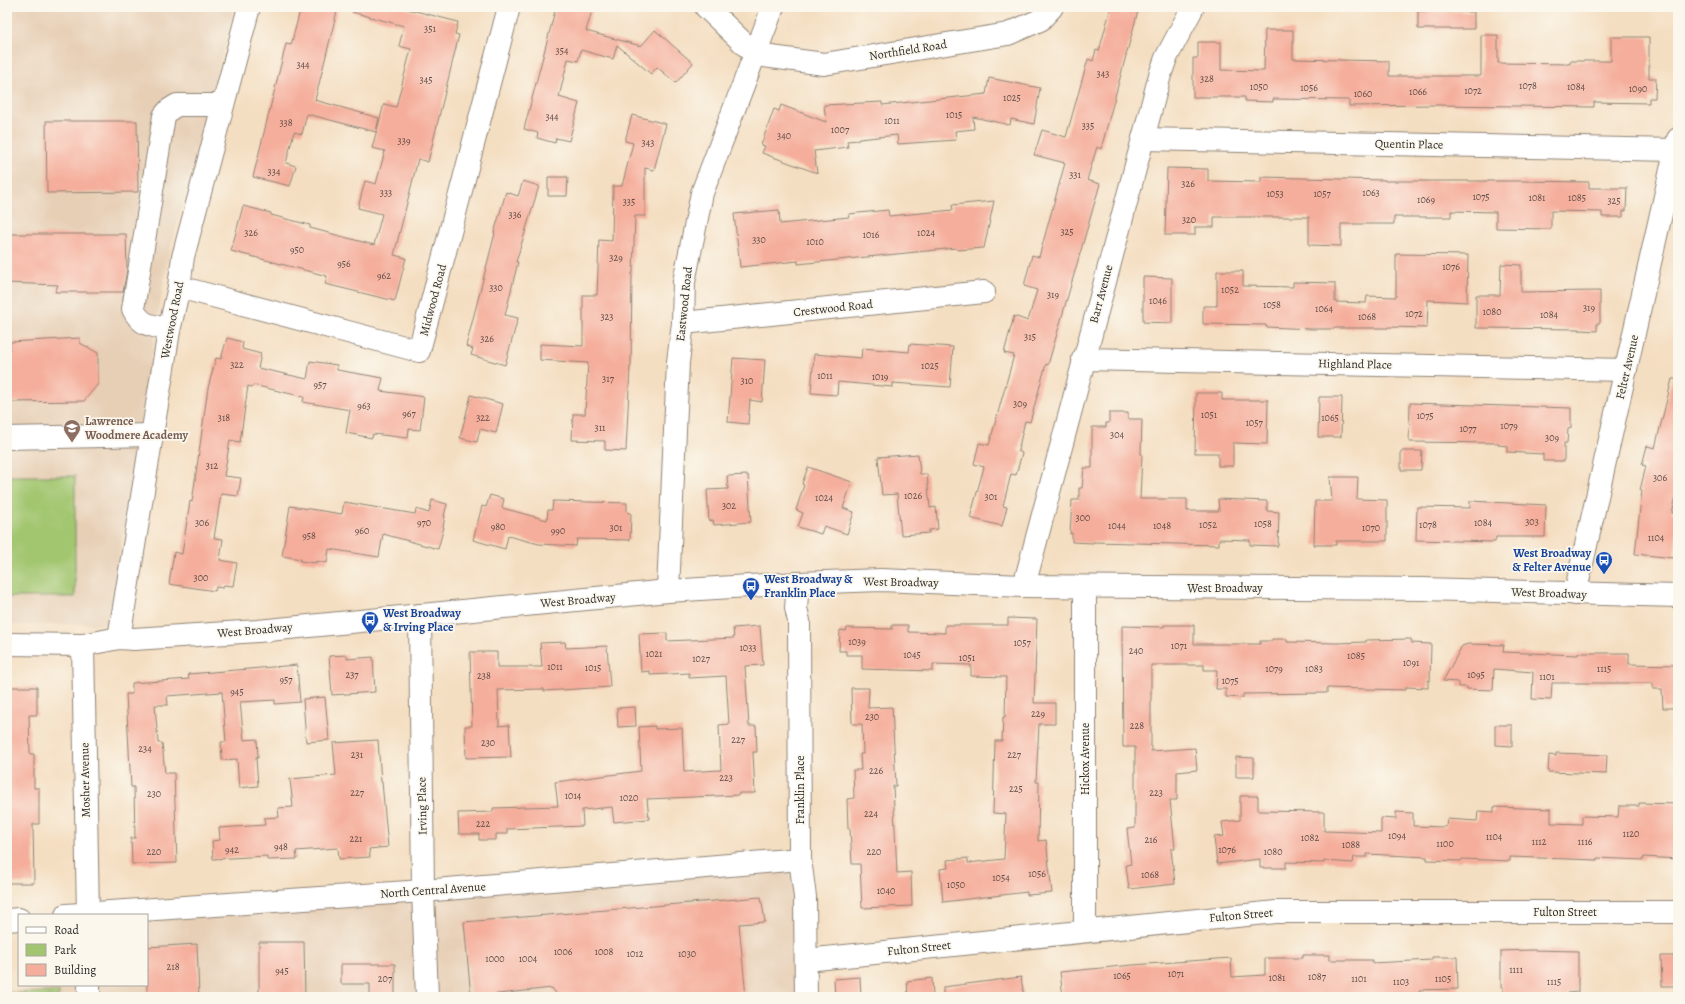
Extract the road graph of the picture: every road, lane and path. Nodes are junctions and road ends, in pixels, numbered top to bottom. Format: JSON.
{"nodes":[{"id":1,"x":248,"y":7,"type":"edge"},
{"id":2,"x":510,"y":7,"type":"edge"},
{"id":3,"x":706,"y":7,"type":"edge"},
{"id":4,"x":774,"y":7,"type":"edge"},
{"id":5,"x":1052,"y":7,"type":"edge"},
{"id":6,"x":1193,"y":7,"type":"edge"},
{"id":7,"x":756,"y":55,"type":"junction"},
{"id":8,"x":222,"y":105,"type":"junction"},
{"id":9,"x":1143,"y":139,"type":"junction"},
{"id":10,"x":1677,"y":145,"type":"edge"},
{"id":11,"x":179,"y":286,"type":"junction"},
{"id":12,"x":984,"y":292,"type":"dead end"},
{"id":13,"x":683,"y":323,"type":"junction"},
{"id":14,"x":169,"y":329,"type":"junction"},
{"id":15,"x":1084,"y":359,"type":"junction"},
{"id":16,"x":1626,"y":370,"type":"junction"},
{"id":17,"x":152,"y":435,"type":"junction"},
{"id":18,"x":7,"y":438,"type":"edge"},
{"id":19,"x":798,"y":583,"type":"junction"},
{"id":20,"x":1024,"y":586,"type":"junction"},
{"id":21,"x":1085,"y":587,"type":"junction"},
{"id":22,"x":668,"y":591,"type":"junction"},
{"id":23,"x":1575,"y":594,"type":"junction"},
{"id":24,"x":1678,"y":596,"type":"edge"},
{"id":25,"x":420,"y":615,"type":"junction"},
{"id":26,"x":120,"y":638,"type":"junction"},
{"id":27,"x":7,"y":644,"type":"edge"},
{"id":28,"x":83,"y":645,"type":"junction"},
{"id":29,"x":800,"y":859,"type":"junction"},
{"id":30,"x":423,"y":891,"type":"junction"},
{"id":31,"x":1678,"y":912,"type":"edge"},
{"id":32,"x":88,"y":914,"type":"edge"},
{"id":33,"x":18,"y":919,"type":"edge"},
{"id":34,"x":7,"y":920,"type":"edge"},
{"id":35,"x":1085,"y":930,"type":"junction"},
{"id":36,"x":806,"y":960,"type":"junction"},
{"id":37,"x":89,"y":986,"type":"edge"},
{"id":38,"x":89,"y":997,"type":"edge"},
{"id":39,"x":427,"y":997,"type":"edge"},
{"id":40,"x":806,"y":997,"type":"edge"}],
"edges":[{"from":1,"to":8,"type":"street","name":"Westwood Road"},
{"from":2,"to":11,"type":"street","name":"Midwood Road"},
{"from":3,"to":7,"type":"street"},
{"from":4,"to":7,"type":"street","name":"Eastwood Road"},
{"from":5,"to":7,"type":"street","name":"Northfield Road"},
{"from":6,"to":9,"type":"street","name":"Barr Avenue"},
{"from":7,"to":13,"type":"street","name":"Eastwood Road"},
{"from":8,"to":11,"type":"street","name":"Westwood Road"},
{"from":8,"to":14,"type":"street"},
{"from":9,"to":10,"type":"street","name":"Quentin Place"},
{"from":9,"to":15,"type":"street","name":"Barr Avenue"},
{"from":10,"to":16,"type":"street","name":"Felter Avenue"},
{"from":11,"to":14,"type":"street","name":"Westwood Road"},
{"from":12,"to":13,"type":"street","name":"Crestwood Road"},
{"from":13,"to":22,"type":"street","name":"Eastwood Road"},
{"from":14,"to":17,"type":"street","name":"Westwood Road"},
{"from":15,"to":16,"type":"street","name":"Highland Place"},
{"from":15,"to":20,"type":"street","name":"Barr Avenue"},
{"from":16,"to":23,"type":"street","name":"Felter Avenue"},
{"from":17,"to":18,"type":"street"},
{"from":17,"to":26,"type":"street","name":"Westwood Road"},
{"from":19,"to":20,"type":"street","name":"West Broadway"},
{"from":19,"to":22,"type":"street","name":"West Broadway"},
{"from":19,"to":29,"type":"street","name":"Franklin Place"},
{"from":20,"to":21,"type":"street","name":"West Broadway"},
{"from":21,"to":23,"type":"street","name":"West Broadway"},
{"from":21,"to":35,"type":"street","name":"Hickox Avenue"},
{"from":22,"to":25,"type":"street","name":"West Broadway"},
{"from":23,"to":24,"type":"street","name":"West Broadway"},
{"from":25,"to":26,"type":"street","name":"West Broadway"},
{"from":25,"to":30,"type":"street","name":"Irving Place"},
{"from":26,"to":28,"type":"street","name":"West Broadway"},
{"from":27,"to":28,"type":"street","name":"West Broadway"},
{"from":28,"to":32,"type":"street","name":"Mosher Avenue"},
{"from":29,"to":30,"type":"street","name":"North Central Avenue"},
{"from":29,"to":36,"type":"street","name":"Franklin Place"},
{"from":30,"to":32,"type":"street","name":"North Central Avenue"},
{"from":30,"to":39,"type":"street","name":"Irving Place"},
{"from":31,"to":35,"type":"street","name":"Fulton Street"},
{"from":33,"to":34,"type":"street"},
{"from":35,"to":36,"type":"street","name":"Fulton Street"},
{"from":36,"to":40,"type":"street","name":"Franklin Place"},
{"from":37,"to":38,"type":"street"}]}
